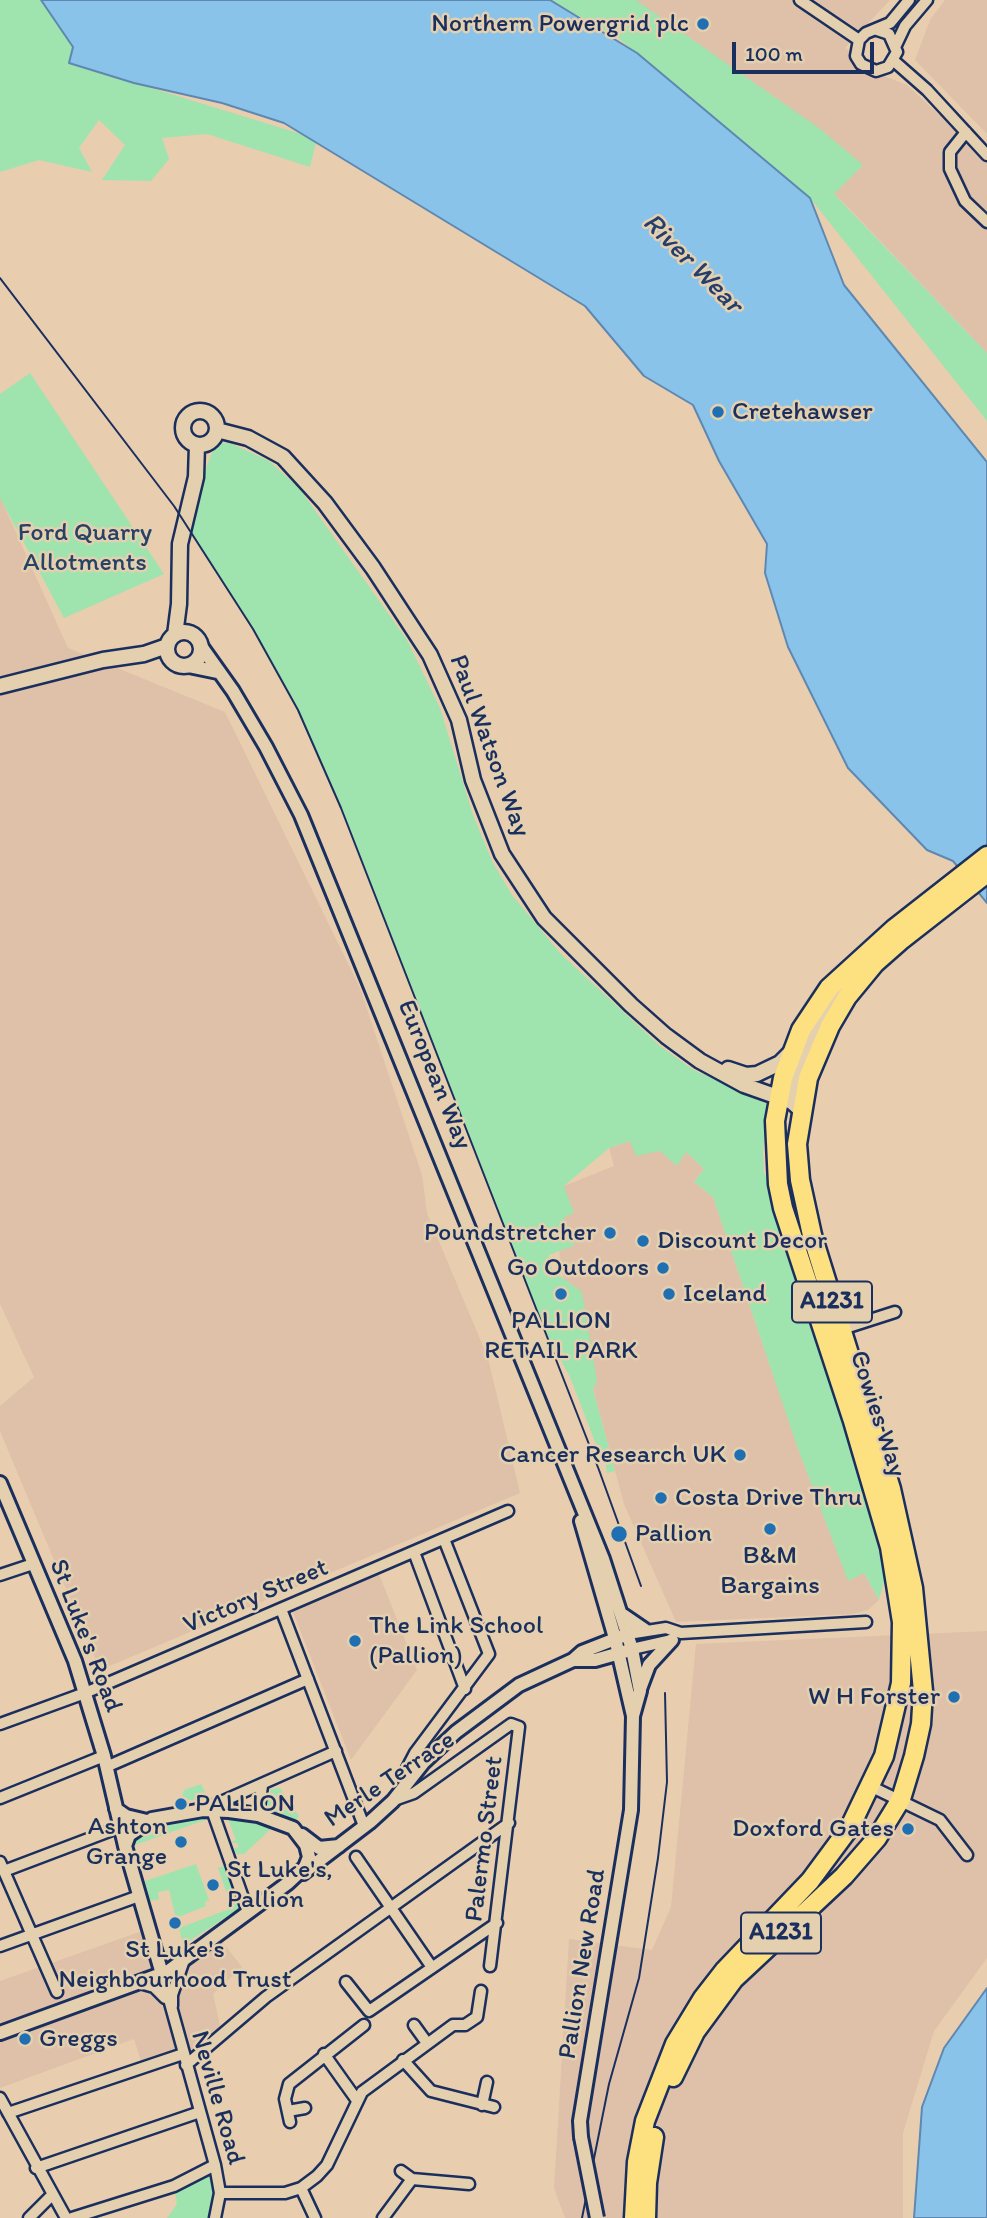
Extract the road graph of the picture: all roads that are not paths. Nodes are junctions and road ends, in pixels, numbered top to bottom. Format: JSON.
{"nodes":[{"id":1,"x":800,"y":0,"type":"edge"},
{"id":2,"x":909,"y":0,"type":"edge"},
{"id":3,"x":927,"y":0,"type":"edge"},
{"id":4,"x":877,"y":30,"type":"junction"},
{"id":5,"x":859,"y":40,"type":"junction"},
{"id":6,"x":896,"y":45,"type":"junction"},
{"id":7,"x":894,"y":61,"type":"junction"},
{"id":8,"x":966,"y":132,"type":"junction"},
{"id":9,"x":987,"y":155,"type":"edge"},
{"id":10,"x":987,"y":222,"type":"edge"},
{"id":11,"x":217,"y":430,"type":"junction"},
{"id":12,"x":197,"y":445,"type":"junction"},
{"id":13,"x":175,"y":643,"type":"junction"},
{"id":14,"x":201,"y":646,"type":"junction"},
{"id":15,"x":189,"y":666,"type":"junction"},
{"id":16,"x":218,"y":672,"type":"junction"},
{"id":17,"x":0,"y":686,"type":"edge"},
{"id":18,"x":987,"y":856,"type":"edge"},
{"id":19,"x":987,"y":873,"type":"edge"},
{"id":20,"x":918,"y":918,"type":"junction"},
{"id":21,"x":863,"y":977,"type":"junction"},
{"id":22,"x":793,"y":1050,"type":"junction"},
{"id":23,"x":691,"y":1054,"type":"junction"},
{"id":24,"x":778,"y":1098,"type":"junction"},
{"id":25,"x":802,"y":1111,"type":"junction"},
{"id":26,"x":895,"y":1312,"type":"dead end"},
{"id":27,"x":832,"y":1332,"type":"junction"},
{"id":28,"x":0,"y":1483,"type":"edge"},
{"id":29,"x":3,"y":1498,"type":"edge"},
{"id":30,"x":580,"y":1508,"type":"junction"},
{"id":31,"x":508,"y":1511,"type":"dead end"},
{"id":32,"x":444,"y":1539,"type":"junction"},
{"id":33,"x":414,"y":1552,"type":"junction"},
{"id":34,"x":33,"y":1564,"type":"junction"},
{"id":35,"x":0,"y":1575,"type":"edge"},
{"id":36,"x":281,"y":1609,"type":"junction"},
{"id":37,"x":623,"y":1614,"type":"junction"},
{"id":38,"x":866,"y":1622,"type":"dead end"},
{"id":39,"x":645,"y":1630,"type":"junction"},
{"id":40,"x":622,"y":1636,"type":"junction"},
{"id":41,"x":676,"y":1636,"type":"junction"},
{"id":42,"x":632,"y":1649,"type":"junction"},
{"id":43,"x":619,"y":1653,"type":"junction"},
{"id":44,"x":573,"y":1660,"type":"junction"},
{"id":45,"x":307,"y":1679,"type":"junction"},
{"id":46,"x":466,"y":1689,"type":"junction"},
{"id":47,"x":640,"y":1691,"type":"junction"},
{"id":48,"x":85,"y":1693,"type":"junction"},
{"id":49,"x":634,"y":1716,"type":"junction"},
{"id":50,"x":0,"y":1724,"type":"edge"},
{"id":51,"x":512,"y":1724,"type":"joint"},
{"id":52,"x":336,"y":1751,"type":"junction"},
{"id":53,"x":105,"y":1761,"type":"junction"},
{"id":54,"x":406,"y":1784,"type":"junction"},
{"id":55,"x":262,"y":1786,"type":"junction"},
{"id":56,"x":872,"y":1787,"type":"junction"},
{"id":57,"x":0,"y":1798,"type":"edge"},
{"id":58,"x":901,"y":1799,"type":"junction"},
{"id":59,"x":393,"y":1801,"type":"junction"},
{"id":60,"x":116,"y":1809,"type":"junction"},
{"id":61,"x":207,"y":1810,"type":"junction"},
{"id":62,"x":258,"y":1815,"type":"junction"},
{"id":63,"x":148,"y":1821,"type":"junction"},
{"id":64,"x":509,"y":1823,"type":"junction"},
{"id":65,"x":365,"y":1826,"type":"junction"},
{"id":66,"x":120,"y":1827,"type":"junction"},
{"id":67,"x":293,"y":1828,"type":"junction"},
{"id":68,"x":124,"y":1846,"type":"junction"},
{"id":69,"x":339,"y":1846,"type":"junction"},
{"id":70,"x":967,"y":1855,"type":"dead end"},
{"id":71,"x":356,"y":1857,"type":"dead end"},
{"id":72,"x":2,"y":1867,"type":"edge"},
{"id":73,"x":288,"y":1883,"type":"junction"},
{"id":74,"x":139,"y":1896,"type":"junction"},
{"id":75,"x":390,"y":1907,"type":"junction"},
{"id":76,"x":248,"y":1912,"type":"junction"},
{"id":77,"x":497,"y":1923,"type":"junction"},
{"id":78,"x":33,"y":1935,"type":"junction"},
{"id":79,"x":153,"y":1944,"type":"junction"},
{"id":80,"x":0,"y":1946,"type":"edge"},
{"id":81,"x":184,"y":1960,"type":"junction"},
{"id":82,"x":431,"y":1966,"type":"junction"},
{"id":83,"x":490,"y":1966,"type":"dead end"},
{"id":84,"x":162,"y":1974,"type":"junction"},
{"id":85,"x":346,"y":1982,"type":"dead end"},
{"id":86,"x":140,"y":1983,"type":"junction"},
{"id":87,"x":481,"y":1991,"type":"dead end"},
{"id":88,"x":57,"y":1992,"type":"dead end"},
{"id":89,"x":167,"y":2001,"type":"junction"},
{"id":90,"x":173,"y":2021,"type":"junction"},
{"id":91,"x":365,"y":2025,"type":"dead end"},
{"id":92,"x":414,"y":2025,"type":"dead end"},
{"id":93,"x":0,"y":2033,"type":"edge"},
{"id":94,"x":427,"y":2043,"type":"junction"},
{"id":95,"x":183,"y":2054,"type":"junction"},
{"id":96,"x":324,"y":2054,"type":"junction"},
{"id":97,"x":403,"y":2060,"type":"junction"},
{"id":98,"x":186,"y":2065,"type":"junction"},
{"id":99,"x":487,"y":2082,"type":"dead end"},
{"id":100,"x":0,"y":2098,"type":"edge"},
{"id":101,"x":356,"y":2099,"type":"junction"},
{"id":102,"x":482,"y":2105,"type":"junction"},
{"id":103,"x":494,"y":2107,"type":"dead end"},
{"id":104,"x":305,"y":2108,"type":"dead end"},
{"id":105,"x":200,"y":2112,"type":"junction"},
{"id":106,"x":8,"y":2113,"type":"junction"},
{"id":107,"x":215,"y":2165,"type":"junction"},
{"id":108,"x":36,"y":2168,"type":"junction"},
{"id":109,"x":401,"y":2171,"type":"dead end"},
{"id":110,"x":412,"y":2179,"type":"junction"},
{"id":111,"x":469,"y":2184,"type":"dead end"},
{"id":112,"x":301,"y":2188,"type":"junction"},
{"id":113,"x":220,"y":2193,"type":"junction"},
{"id":114,"x":52,"y":2195,"type":"junction"},
{"id":115,"x":386,"y":2217,"type":"edge"},
{"id":116,"x":29,"y":2218,"type":"edge"},
{"id":117,"x":66,"y":2218,"type":"edge"},
{"id":118,"x":72,"y":2218,"type":"edge"},
{"id":119,"x":215,"y":2218,"type":"edge"},
{"id":120,"x":315,"y":2218,"type":"edge"},
{"id":121,"x":597,"y":2218,"type":"edge"},
{"id":122,"x":634,"y":2218,"type":"edge"},
{"id":123,"x":646,"y":2218,"type":"edge"}],
"edges":[{"from":1,"to":5,"type":"street"},
{"from":2,"to":4,"type":"street"},
{"from":3,"to":6,"type":"street"},
{"from":4,"to":5,"type":"street"},
{"from":4,"to":6,"type":"street"},
{"from":5,"to":7,"type":"street"},
{"from":6,"to":7,"type":"street"},
{"from":7,"to":8,"type":"street"},
{"from":8,"to":9,"type":"street"},
{"from":8,"to":10,"type":"street"},
{"from":11,"to":12,"type":"main road"},
{"from":11,"to":12,"type":"main road"},
{"from":11,"to":23,"type":"main road","name":"Paul Watson Way"},
{"from":12,"to":13,"type":"main road"},
{"from":13,"to":14,"type":"main road"},
{"from":13,"to":15,"type":"main road"},
{"from":13,"to":17,"type":"main road"},
{"from":14,"to":15,"type":"main road"},
{"from":14,"to":16,"type":"street","name":"European Way"},
{"from":15,"to":16,"type":"street"},
{"from":16,"to":30,"type":"street","name":"European Way"},
{"from":18,"to":20,"type":"highway","number":"A1231"},
{"from":19,"to":20,"type":"highway","number":"A1231"},
{"from":20,"to":21,"type":"highway","name":"Cowies Way","number":"A1231"},
{"from":20,"to":22,"type":"highway","name":"Cowies Way","number":"A1231"},
{"from":21,"to":24,"type":"main road"},
{"from":21,"to":25,"type":"highway","name":"Cowies Way","number":"A1231"},
{"from":22,"to":23,"type":"main road","name":"Paul Watson Way"},
{"from":22,"to":24,"type":"highway","name":"Cowies Way","number":"A1231"},
{"from":23,"to":24,"type":"main road","name":"Paul Watson Way"},
{"from":24,"to":25,"type":"main road","name":"Paul Watson Way"},
{"from":24,"to":27,"type":"highway","name":"Cowies Way","number":"A1231"},
{"from":25,"to":27,"type":"highway","name":"Cowies Way","number":"A1231"},
{"from":26,"to":27,"type":"street"},
{"from":27,"to":56,"type":"highway","name":"Cowies Way","number":"A1231"},
{"from":27,"to":58,"type":"highway","name":"Cowies Way","number":"A1231"},
{"from":28,"to":29,"type":"street","name":"St Luke's Road"},
{"from":29,"to":34,"type":"street","name":"St Luke's Road"},
{"from":30,"to":37,"type":"street","name":"European Way"},
{"from":30,"to":40,"type":"street","name":"European Way"},
{"from":31,"to":32,"type":"street","name":"Victory Street"},
{"from":32,"to":33,"type":"street","name":"Victory Street"},
{"from":32,"to":46,"type":"street"},
{"from":33,"to":36,"type":"street","name":"Victory Street"},
{"from":33,"to":46,"type":"street"},
{"from":34,"to":35,"type":"street"},
{"from":34,"to":48,"type":"street","name":"St Luke's Road"},
{"from":36,"to":45,"type":"street"},
{"from":36,"to":48,"type":"street","name":"Victory Street"},
{"from":37,"to":39,"type":"street"},
{"from":37,"to":40,"type":"street","name":"European Way"},
{"from":38,"to":41,"type":"street"},
{"from":39,"to":40,"type":"street"},
{"from":39,"to":41,"type":"street"},
{"from":40,"to":42,"type":"street","name":"Pallion New Road"},
{"from":40,"to":43,"type":"street","name":"Pallion New Road"},
{"from":40,"to":44,"type":"street"},
{"from":41,"to":42,"type":"street"},
{"from":41,"to":47,"type":"street"},
{"from":42,"to":43,"type":"street"},
{"from":42,"to":47,"type":"street","name":"Pallion New Road"},
{"from":43,"to":44,"type":"street"},
{"from":43,"to":49,"type":"street","name":"Pallion New Road"},
{"from":44,"to":54,"type":"street"},
{"from":45,"to":52,"type":"street"},
{"from":45,"to":53,"type":"street"},
{"from":46,"to":54,"type":"street"},
{"from":47,"to":49,"type":"street","name":"Pallion New Road"},
{"from":48,"to":50,"type":"street","name":"Victory Street"},
{"from":48,"to":53,"type":"street","name":"St Luke's Road"},
{"from":49,"to":121,"type":"street","name":"Pallion New Road","bridge":true},
{"from":51,"to":59,"type":"street","name":"Merle Terrace"},
{"from":51,"to":64,"type":"street","name":"Palermo Street"},
{"from":52,"to":55,"type":"street"},
{"from":52,"to":65,"type":"street"},
{"from":53,"to":57,"type":"street"},
{"from":53,"to":60,"type":"street","name":"St Luke's Road"},
{"from":54,"to":59,"type":"street"},
{"from":55,"to":61,"type":"street"},
{"from":55,"to":62,"type":"street"},
{"from":56,"to":58,"type":"street"},
{"from":56,"to":122,"type":"highway","number":"A1231"},
{"from":58,"to":70,"type":"street"},
{"from":58,"to":123,"type":"highway","number":"A1231"},
{"from":59,"to":65,"type":"street","name":"Merle Terrace"},
{"from":60,"to":63,"type":"street"},
{"from":60,"to":66,"type":"street","name":"St Luke's Road"},
{"from":61,"to":62,"type":"street","name":"Merle Terrace"},
{"from":61,"to":63,"type":"street","name":"Merle Terrace"},
{"from":61,"to":76,"type":"street"},
{"from":62,"to":67,"type":"street","name":"Merle Terrace"},
{"from":63,"to":68,"type":"street"},
{"from":64,"to":75,"type":"street"},
{"from":64,"to":77,"type":"street","name":"Palermo Street"},
{"from":65,"to":69,"type":"street","name":"Merle Terrace"},
{"from":66,"to":68,"type":"street","name":"St Luke's Road"},
{"from":66,"to":72,"type":"street"},
{"from":67,"to":69,"type":"street","name":"Merle Terrace"},
{"from":67,"to":73,"type":"street"},
{"from":68,"to":74,"type":"street","name":"St Luke's Road"},
{"from":69,"to":73,"type":"street"},
{"from":71,"to":75,"type":"street"},
{"from":72,"to":78,"type":"street"},
{"from":73,"to":76,"type":"street"},
{"from":74,"to":78,"type":"street"},
{"from":74,"to":79,"type":"street","name":"St Luke's Road"},
{"from":75,"to":82,"type":"street"},
{"from":75,"to":98,"type":"street"},
{"from":76,"to":81,"type":"street"},
{"from":77,"to":82,"type":"street"},
{"from":77,"to":83,"type":"street","name":"Palermo Street"},
{"from":78,"to":80,"type":"street"},
{"from":78,"to":88,"type":"street"},
{"from":79,"to":81,"type":"street"},
{"from":79,"to":84,"type":"street","name":"St Luke's Road"},
{"from":79,"to":86,"type":"street"},
{"from":81,"to":84,"type":"street"},
{"from":81,"to":90,"type":"street"},
{"from":82,"to":85,"type":"street"},
{"from":84,"to":86,"type":"street"},
{"from":84,"to":89,"type":"street","name":"Neville Road"},
{"from":86,"to":89,"type":"street"},
{"from":86,"to":93,"type":"street"},
{"from":87,"to":94,"type":"street"},
{"from":89,"to":90,"type":"street","name":"Neville Road"},
{"from":90,"to":95,"type":"street","name":"Neville Road"},
{"from":91,"to":96,"type":"street"},
{"from":92,"to":94,"type":"street"},
{"from":94,"to":97,"type":"street"},
{"from":95,"to":98,"type":"street","name":"Neville Road"},
{"from":95,"to":106,"type":"street"},
{"from":96,"to":101,"type":"street"},
{"from":96,"to":104,"type":"street"},
{"from":97,"to":101,"type":"street"},
{"from":97,"to":102,"type":"street"},
{"from":98,"to":105,"type":"street","name":"Neville Road"},
{"from":99,"to":102,"type":"street"},
{"from":100,"to":106,"type":"street"},
{"from":101,"to":112,"type":"street"},
{"from":102,"to":103,"type":"street"},
{"from":105,"to":107,"type":"street","name":"Neville Road"},
{"from":105,"to":108,"type":"street"},
{"from":106,"to":108,"type":"street"},
{"from":107,"to":113,"type":"street","name":"Neville Road"},
{"from":107,"to":118,"type":"street"},
{"from":108,"to":114,"type":"street"},
{"from":109,"to":110,"type":"street"},
{"from":110,"to":111,"type":"street"},
{"from":110,"to":115,"type":"street"},
{"from":112,"to":113,"type":"street"},
{"from":112,"to":120,"type":"street"},
{"from":113,"to":119,"type":"street"},
{"from":114,"to":116,"type":"street"},
{"from":114,"to":117,"type":"street"}]}
